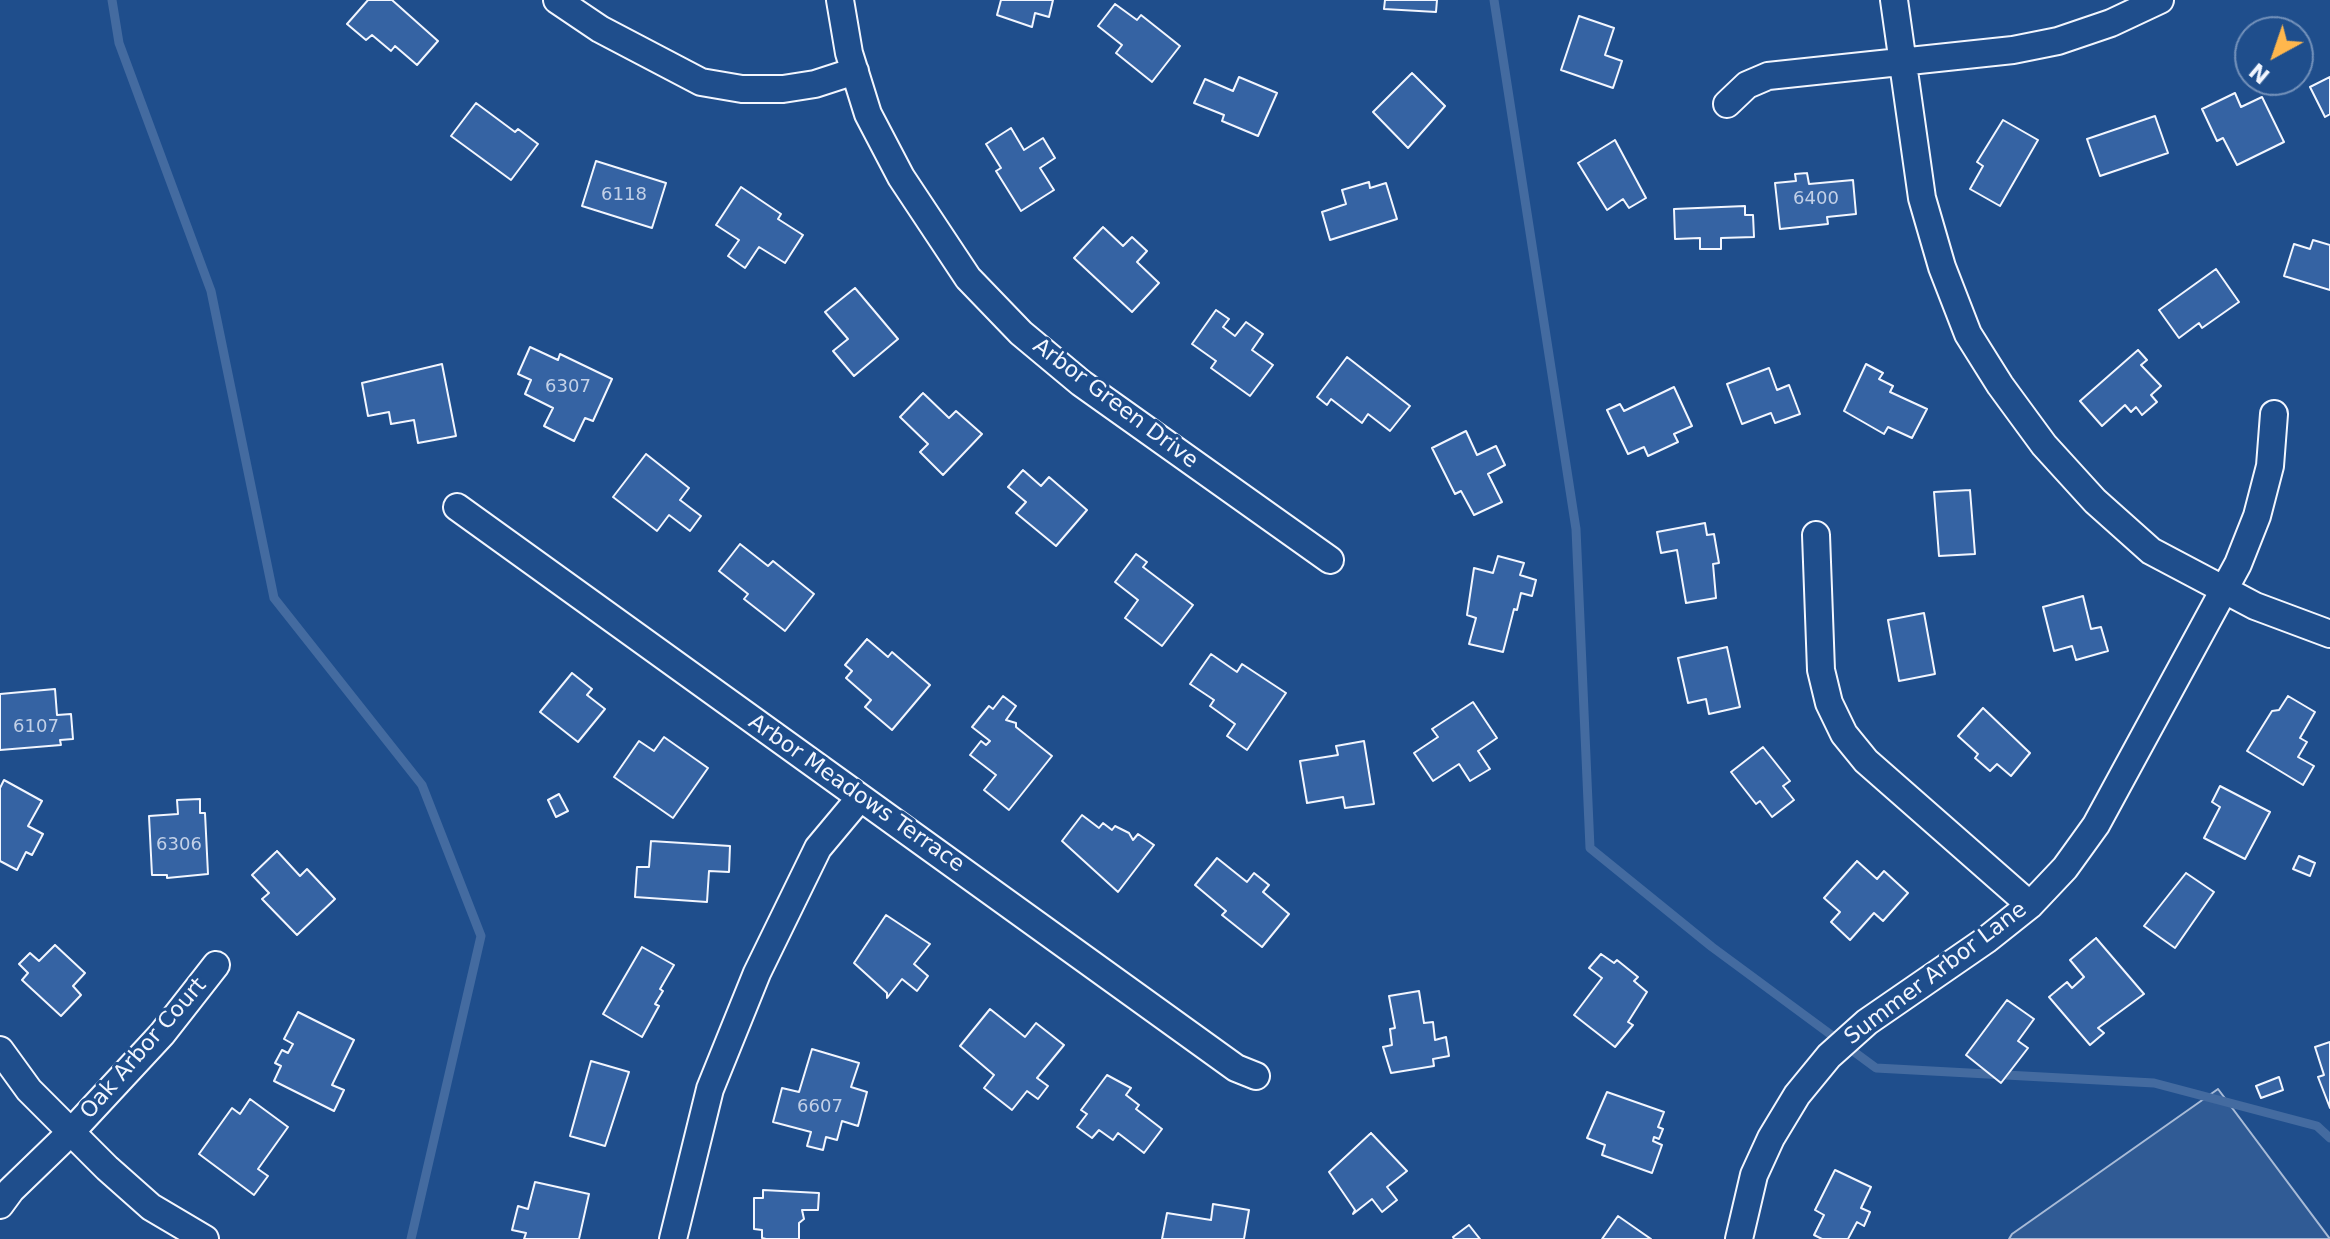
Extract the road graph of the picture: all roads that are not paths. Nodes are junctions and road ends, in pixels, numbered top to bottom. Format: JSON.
{"nodes":[{"id":1,"x":557,"y":0,"type":"edge"},
{"id":2,"x":840,"y":0,"type":"edge"},
{"id":3,"x":1894,"y":0,"type":"edge"},
{"id":4,"x":2160,"y":0,"type":"edge"},
{"id":5,"x":1903,"y":62,"type":"junction"},
{"id":6,"x":855,"y":71,"type":"junction"},
{"id":7,"x":1727,"y":104,"type":"dead end"},
{"id":8,"x":2274,"y":414,"type":"dead end"},
{"id":9,"x":457,"y":507,"type":"dead end"},
{"id":10,"x":1816,"y":535,"type":"dead end"},
{"id":11,"x":1330,"y":560,"type":"dead end"},
{"id":12,"x":2223,"y":591,"type":"junction"},
{"id":13,"x":2330,"y":634,"type":"edge"},
{"id":14,"x":859,"y":799,"type":"junction"},
{"id":15,"x":2030,"y":905,"type":"junction"},
{"id":16,"x":216,"y":965,"type":"dead end"},
{"id":17,"x":0,"y":1050,"type":"edge"},
{"id":18,"x":1256,"y":1076,"type":"dead end"},
{"id":19,"x":71,"y":1132,"type":"junction"},
{"id":20,"x":0,"y":1205,"type":"edge"},
{"id":21,"x":205,"y":1239,"type":"edge"},
{"id":22,"x":673,"y":1239,"type":"edge"},
{"id":23,"x":1739,"y":1239,"type":"edge"}],
"edges":[{"from":1,"to":6,"type":"street"},
{"from":2,"to":6,"type":"street","name":"Arbor Green Drive"},
{"from":3,"to":5,"type":"street"},
{"from":4,"to":5,"type":"street"},
{"from":5,"to":7,"type":"street"},
{"from":5,"to":12,"type":"street"},
{"from":6,"to":11,"type":"street","name":"Arbor Green Drive"},
{"from":8,"to":12,"type":"street","name":"Summer Arbor Lane"},
{"from":9,"to":14,"type":"street","name":"Arbor Meadows Terrace"},
{"from":10,"to":15,"type":"street"},
{"from":12,"to":13,"type":"street"},
{"from":12,"to":15,"type":"street","name":"Summer Arbor Lane"},
{"from":14,"to":18,"type":"street","name":"Arbor Meadows Terrace"},
{"from":14,"to":22,"type":"street"},
{"from":15,"to":23,"type":"street","name":"Summer Arbor Lane"},
{"from":16,"to":19,"type":"street","name":"Oak Arbor Court"},
{"from":17,"to":19,"type":"street"},
{"from":19,"to":20,"type":"street","name":"Oak Arbor Court"},
{"from":19,"to":21,"type":"street"}]}
